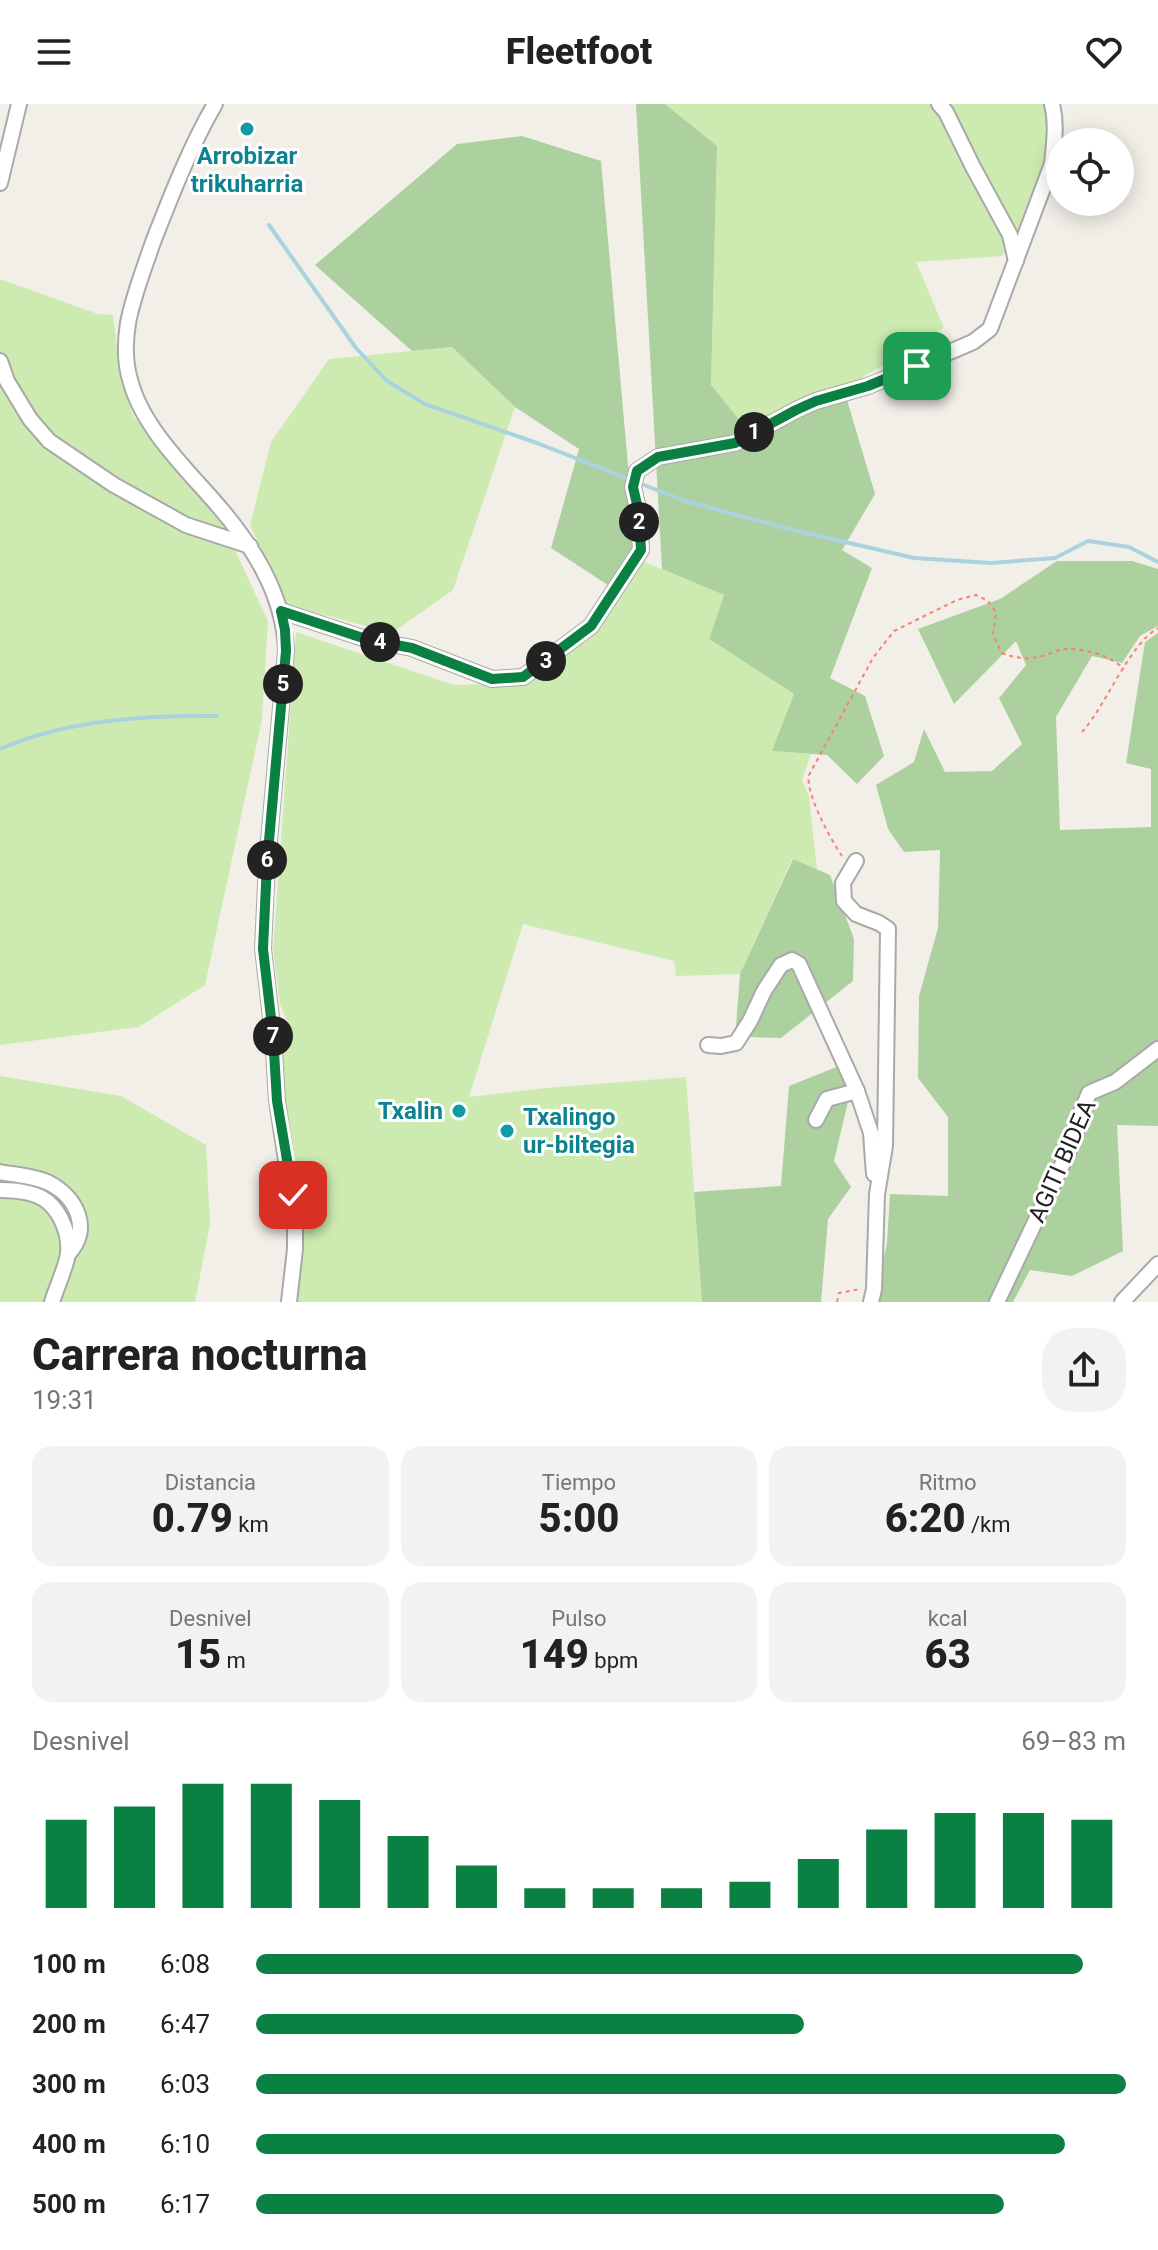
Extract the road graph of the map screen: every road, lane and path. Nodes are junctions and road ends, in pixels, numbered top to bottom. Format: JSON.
{"nodes":[{"id":1,"x":19,"y":104,"type":"edge"},
{"id":2,"x":215,"y":104,"type":"edge"},
{"id":3,"x":939,"y":104,"type":"edge"},
{"id":4,"x":1052,"y":104,"type":"edge"},
{"id":5,"x":0,"y":183,"type":"edge"},
{"id":6,"x":1016,"y":261,"type":"junction"},
{"id":7,"x":0,"y":361,"type":"edge"},
{"id":8,"x":250,"y":546,"type":"junction"},
{"id":9,"x":281,"y":611,"type":"junction"},
{"id":10,"x":1158,"y":628,"type":"edge"},
{"id":11,"x":1124,"y":669,"type":"junction"},
{"id":12,"x":1082,"y":732,"type":"dead end"},
{"id":13,"x":856,"y":861,"type":"joint"},
{"id":14,"x":708,"y":1045,"type":"dead end"},
{"id":15,"x":1158,"y":1049,"type":"edge"},
{"id":16,"x":857,"y":1091,"type":"junction"},
{"id":17,"x":816,"y":1120,"type":"dead end"},
{"id":18,"x":0,"y":1172,"type":"edge"},
{"id":19,"x":0,"y":1190,"type":"edge"},
{"id":20,"x":877,"y":1194,"type":"junction"},
{"id":21,"x":68,"y":1254,"type":"junction"},
{"id":22,"x":1158,"y":1264,"type":"edge"},
{"id":23,"x":872,"y":1296,"type":"edge"},
{"id":24,"x":52,"y":1302,"type":"edge"},
{"id":25,"x":289,"y":1302,"type":"edge"},
{"id":26,"x":837,"y":1302,"type":"edge"},
{"id":27,"x":997,"y":1302,"type":"edge"},
{"id":28,"x":1122,"y":1302,"type":"edge"}],
"edges":[{"from":1,"to":5,"type":"street"},
{"from":2,"to":8,"type":"street"},
{"from":3,"to":6,"type":"street"},
{"from":4,"to":6,"type":"street"},
{"from":6,"to":9,"type":"street"},
{"from":7,"to":8,"type":"street"},
{"from":8,"to":9,"type":"street"},
{"from":9,"to":25,"type":"street"},
{"from":10,"to":11,"type":"path"},
{"from":11,"to":12,"type":"path"},
{"from":11,"to":13,"type":"path"},
{"from":13,"to":20,"type":"street"},
{"from":14,"to":16,"type":"street"},
{"from":15,"to":27,"type":"street","name":"AGITI BIDEA"},
{"from":16,"to":17,"type":"street"},
{"from":16,"to":20,"type":"street"},
{"from":18,"to":21,"type":"street"},
{"from":19,"to":21,"type":"street"},
{"from":20,"to":23,"type":"street"},
{"from":21,"to":24,"type":"street"},
{"from":22,"to":28,"type":"street"},
{"from":23,"to":26,"type":"path"}]}
